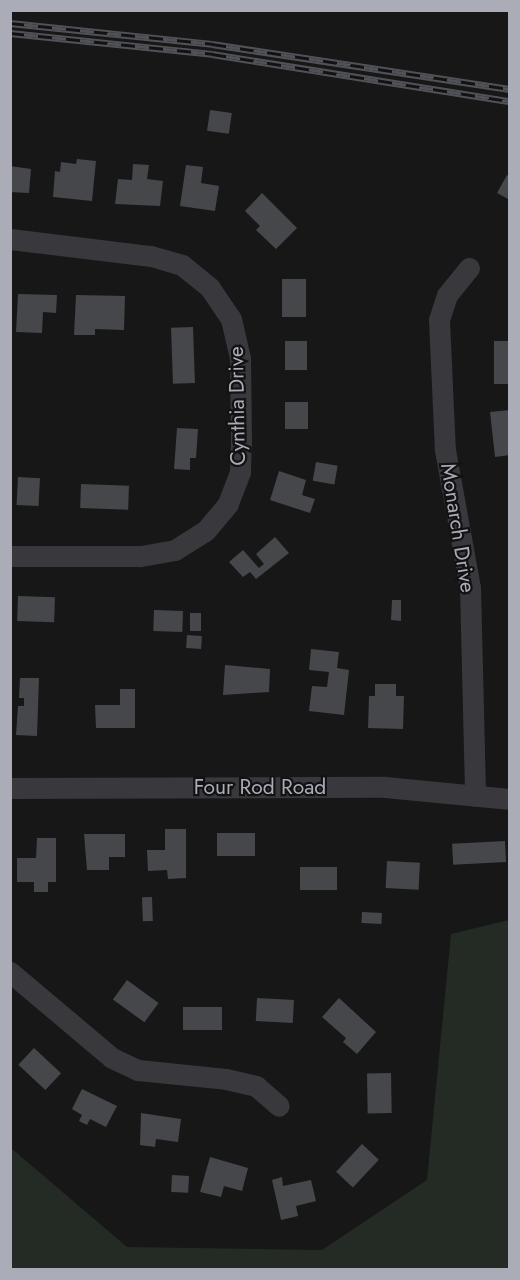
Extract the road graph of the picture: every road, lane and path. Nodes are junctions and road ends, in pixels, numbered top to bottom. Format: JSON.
{"nodes":[{"id":1,"x":10,"y":239,"type":"edge"},
{"id":2,"x":469,"y":268,"type":"dead end"},
{"id":3,"x":10,"y":556,"type":"edge"},
{"id":4,"x":10,"y":788,"type":"edge"},
{"id":5,"x":475,"y":796,"type":"junction"},
{"id":6,"x":510,"y":799,"type":"edge"},
{"id":7,"x":10,"y":972,"type":"edge"},
{"id":8,"x":279,"y":1106,"type":"dead end"}],
"edges":[{"from":1,"to":3,"type":"street","name":"Cynthia Drive"},
{"from":2,"to":5,"type":"street","name":"Monarch Drive"},
{"from":4,"to":5,"type":"street","name":"Four Rod Road"},
{"from":5,"to":6,"type":"street","name":"Four Rod Road"},
{"from":7,"to":8,"type":"street"}]}
